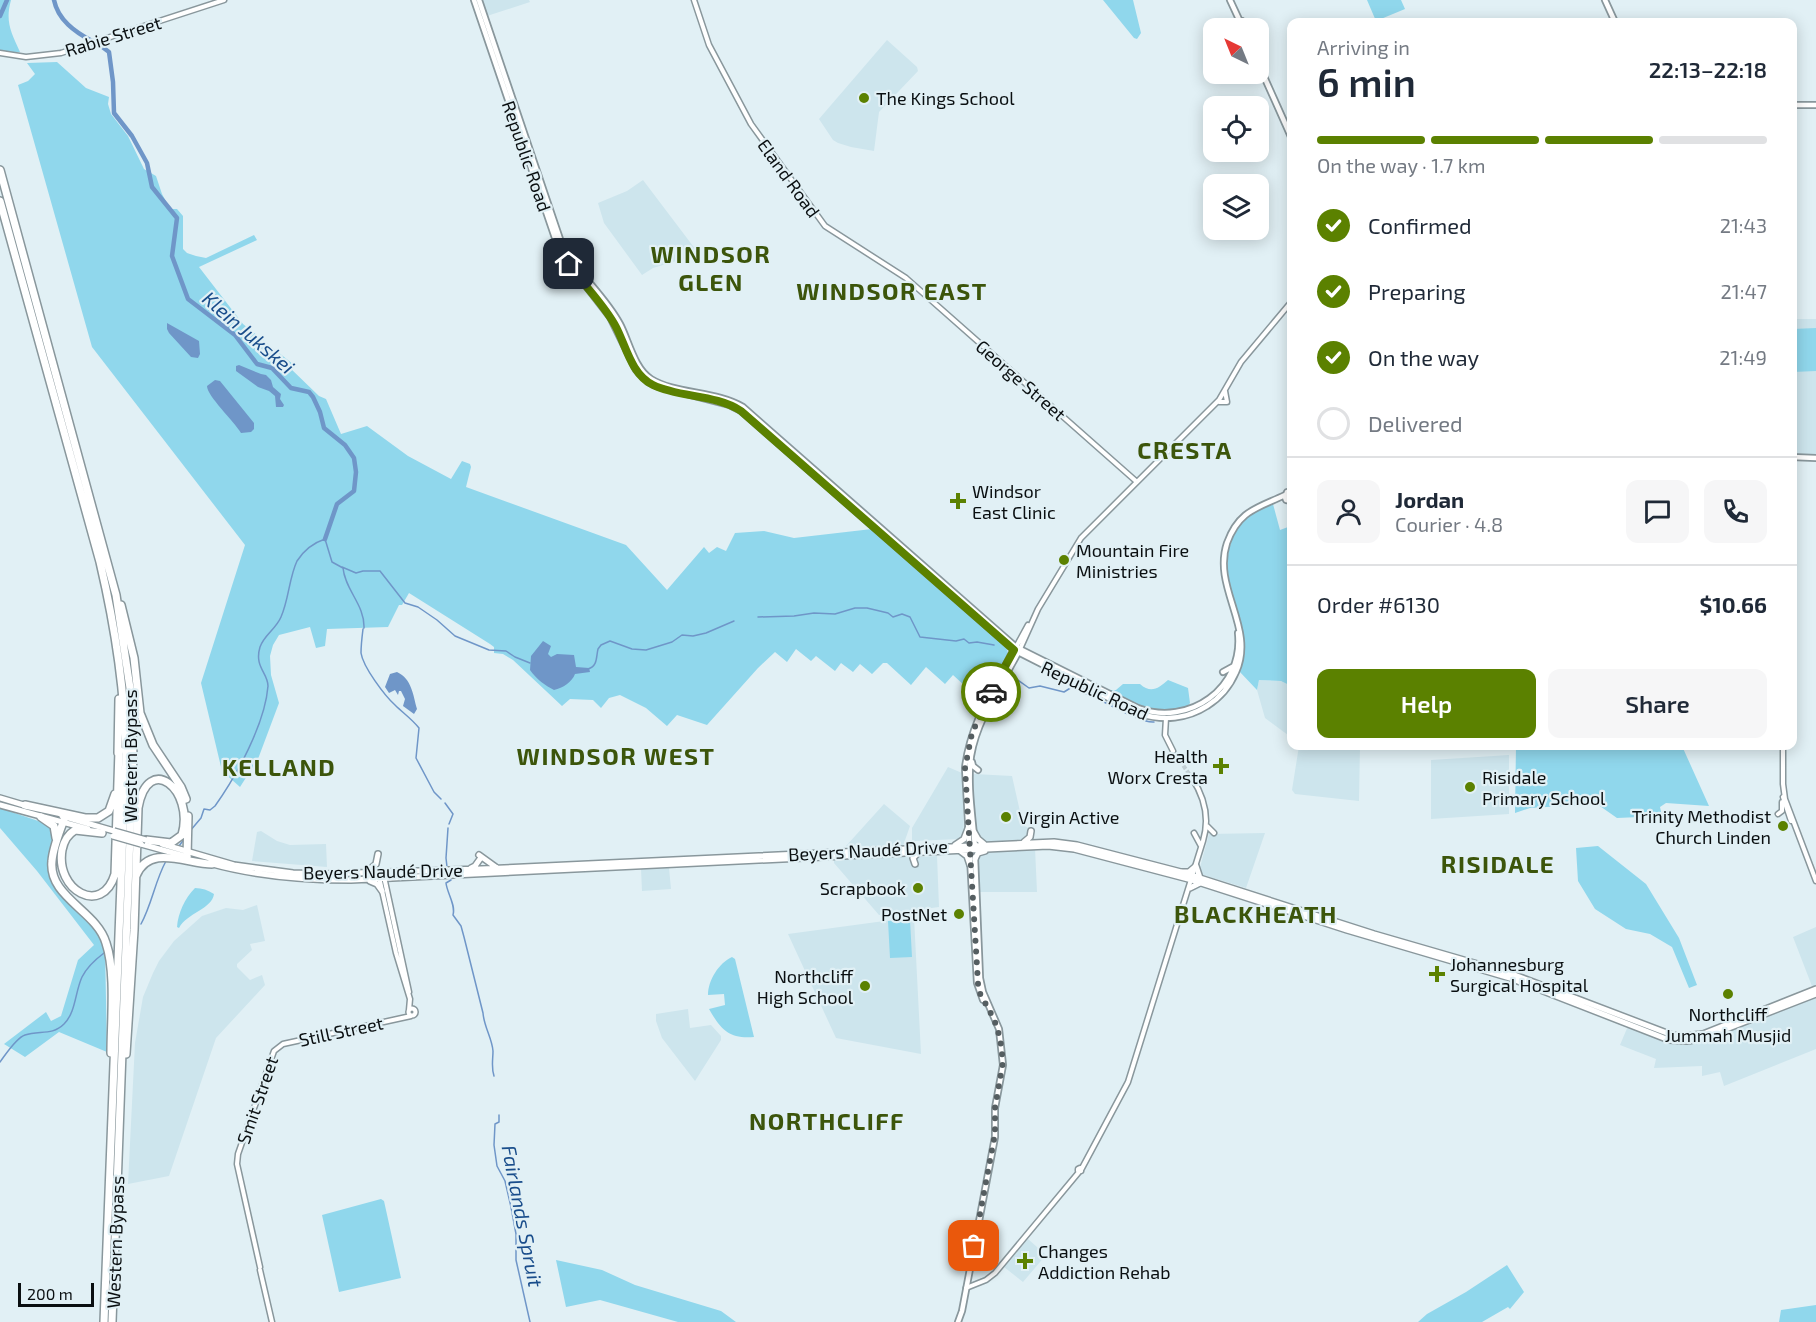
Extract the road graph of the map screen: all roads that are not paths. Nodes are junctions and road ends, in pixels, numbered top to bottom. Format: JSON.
{"nodes":[{"id":1,"x":224,"y":0,"type":"edge"},
{"id":2,"x":474,"y":0,"type":"edge"},
{"id":3,"x":478,"y":0,"type":"edge"},
{"id":4,"x":694,"y":0,"type":"edge"},
{"id":5,"x":1230,"y":0,"type":"edge"},
{"id":6,"x":1605,"y":0,"type":"edge"},
{"id":7,"x":1234,"y":9,"type":"junction"},
{"id":8,"x":1238,"y":18,"type":"edge"},
{"id":9,"x":1240,"y":18,"type":"edge"},
{"id":10,"x":1612,"y":18,"type":"edge"},
{"id":11,"x":0,"y":53,"type":"edge"},
{"id":12,"x":1267,"y":84,"type":"edge"},
{"id":13,"x":1797,"y":105,"type":"edge"},
{"id":14,"x":1816,"y":105,"type":"edge"},
{"id":15,"x":1287,"y":129,"type":"edge"},
{"id":16,"x":0,"y":170,"type":"edge"},
{"id":17,"x":0,"y":201,"type":"edge"},
{"id":18,"x":906,"y":278,"type":"joint"},
{"id":19,"x":1287,"y":307,"type":"edge"},
{"id":20,"x":1226,"y":390,"type":"junction"},
{"id":21,"x":1216,"y":402,"type":"junction"},
{"id":22,"x":1797,"y":458,"type":"edge"},
{"id":23,"x":1816,"y":458,"type":"edge"},
{"id":24,"x":1137,"y":482,"type":"junction"},
{"id":25,"x":1287,"y":498,"type":"edge"},
{"id":26,"x":116,"y":595,"type":"junction"},
{"id":27,"x":1237,"y":621,"type":"junction"},
{"id":28,"x":1017,"y":650,"type":"junction"},
{"id":29,"x":119,"y":658,"type":"junction"},
{"id":30,"x":1234,"y":665,"type":"junction"},
{"id":31,"x":1223,"y":687,"type":"junction"},
{"id":32,"x":1166,"y":716,"type":"junction"},
{"id":33,"x":119,"y":750,"type":"junction"},
{"id":34,"x":1783,"y":750,"type":"edge"},
{"id":35,"x":1173,"y":751,"type":"tunnel mouth"},
{"id":36,"x":972,"y":753,"type":"junction"},
{"id":37,"x":978,"y":770,"type":"dead end"},
{"id":38,"x":1192,"y":778,"type":"tunnel mouth"},
{"id":39,"x":1783,"y":784,"type":"junction"},
{"id":40,"x":0,"y":798,"type":"edge"},
{"id":41,"x":1783,"y":799,"type":"junction"},
{"id":42,"x":0,"y":805,"type":"edge"},
{"id":43,"x":25,"y":805,"type":"junction"},
{"id":44,"x":1778,"y":814,"type":"dead end"},
{"id":45,"x":1790,"y":815,"type":"junction"},
{"id":46,"x":41,"y":817,"type":"junction"},
{"id":47,"x":64,"y":820,"type":"junction"},
{"id":48,"x":1206,"y":825,"type":"junction"},
{"id":49,"x":969,"y":826,"type":"junction"},
{"id":50,"x":1031,"y":831,"type":"dead end"},
{"id":51,"x":974,"y":832,"type":"junction"},
{"id":52,"x":102,"y":833,"type":"junction"},
{"id":53,"x":114,"y":833,"type":"junction"},
{"id":54,"x":1214,"y":833,"type":"dead end"},
{"id":55,"x":143,"y":842,"type":"junction"},
{"id":56,"x":1022,"y":842,"type":"junction"},
{"id":57,"x":1033,"y":842,"type":"junction"},
{"id":58,"x":985,"y":844,"type":"junction"},
{"id":59,"x":55,"y":846,"type":"junction"},
{"id":60,"x":953,"y":846,"type":"junction"},
{"id":61,"x":1048,"y":846,"type":"junction"},
{"id":62,"x":972,"y":847,"type":"junction"},
{"id":63,"x":1202,"y":847,"type":"junction"},
{"id":64,"x":992,"y":848,"type":"junction"},
{"id":65,"x":959,"y":850,"type":"junction"},
{"id":66,"x":920,"y":852,"type":"junction"},
{"id":67,"x":187,"y":854,"type":"junction"},
{"id":68,"x":378,"y":854,"type":"dead end"},
{"id":69,"x":975,"y":859,"type":"junction"},
{"id":70,"x":212,"y":864,"type":"junction"},
{"id":71,"x":915,"y":864,"type":"dead end"},
{"id":72,"x":970,"y":865,"type":"junction"},
{"id":73,"x":1196,"y":866,"type":"junction"},
{"id":74,"x":496,"y":868,"type":"junction"},
{"id":75,"x":469,"y":869,"type":"junction"},
{"id":76,"x":363,"y":872,"type":"junction"},
{"id":77,"x":1181,"y":872,"type":"junction"},
{"id":78,"x":381,"y":875,"type":"junction"},
{"id":79,"x":1196,"y":879,"type":"junction"},
{"id":80,"x":351,"y":880,"type":"junction"},
{"id":81,"x":1816,"y":881,"type":"edge"},
{"id":82,"x":134,"y":887,"type":"junction"},
{"id":83,"x":1190,"y":888,"type":"joint"},
{"id":84,"x":382,"y":891,"type":"junction"},
{"id":85,"x":1816,"y":989,"type":"edge"},
{"id":86,"x":1816,"y":994,"type":"edge"},
{"id":87,"x":410,"y":1012,"type":"junction"},
{"id":88,"x":1000,"y":1038,"type":"junction"},
{"id":89,"x":283,"y":1044,"type":"joint"},
{"id":90,"x":117,"y":1102,"type":"junction"},
{"id":91,"x":968,"y":1276,"type":"junction"},
{"id":92,"x":979,"y":1282,"type":"junction"},
{"id":93,"x":966,"y":1288,"type":"junction"},
{"id":94,"x":104,"y":1322,"type":"edge"},
{"id":95,"x":112,"y":1322,"type":"edge"},
{"id":96,"x":272,"y":1322,"type":"edge"},
{"id":97,"x":958,"y":1322,"type":"edge"}],
"edges":[{"from":1,"to":11,"type":"street","name":"Rabie Street"},
{"from":2,"to":28,"type":"main road","name":"Republic Road"},
{"from":3,"to":28,"type":"main road","name":"Republic Road"},
{"from":4,"to":18,"type":"street","name":"Eland Road"},
{"from":5,"to":7,"type":"main road"},
{"from":6,"to":10,"type":"main road"},
{"from":7,"to":8,"type":"main road"},
{"from":7,"to":9,"type":"main road"},
{"from":12,"to":15,"type":"main road"},
{"from":13,"to":14,"type":"main road"},
{"from":16,"to":26,"type":"highway","name":"Western Bypass"},
{"from":17,"to":29,"type":"highway","name":"Western Bypass"},
{"from":18,"to":24,"type":"street","name":"George Street"},
{"from":19,"to":20,"type":"street"},
{"from":20,"to":21,"type":"street"},
{"from":20,"to":21,"type":"street"},
{"from":21,"to":24,"type":"street"},
{"from":22,"to":23,"type":"main road"},
{"from":24,"to":28,"type":"street"},
{"from":25,"to":27,"type":"main road","name":"Republic Road"},
{"from":26,"to":67,"type":"highway"},
{"from":26,"to":90,"type":"highway","name":"Western Bypass"},
{"from":27,"to":30,"type":"main road","name":"Republic Road"},
{"from":27,"to":32,"type":"main road","name":"Republic Road"},
{"from":28,"to":32,"type":"main road","name":"Republic Road"},
{"from":28,"to":36,"type":"main road"},
{"from":28,"to":49,"type":"main road"},
{"from":29,"to":33,"type":"highway"},
{"from":29,"to":90,"type":"highway","name":"Western Bypass"},
{"from":30,"to":31,"type":"main road","name":"Republic Road"},
{"from":30,"to":31,"type":"main road"},
{"from":31,"to":32,"type":"main road","name":"Republic Road"},
{"from":32,"to":35,"type":"street"},
{"from":33,"to":43,"type":"highway"},
{"from":33,"to":52,"type":"highway"},
{"from":34,"to":39,"type":"street"},
{"from":36,"to":37,"type":"main road"},
{"from":36,"to":51,"type":"main road"},
{"from":38,"to":48,"type":"street"},
{"from":39,"to":41,"type":"street"},
{"from":39,"to":45,"type":"street"},
{"from":40,"to":43,"type":"main road","name":"Beyers Naudé Drive"},
{"from":41,"to":44,"type":"street"},
{"from":41,"to":45,"type":"street"},
{"from":42,"to":46,"type":"main road","name":"Beyers Naudé Drive"},
{"from":43,"to":47,"type":"main road","name":"Beyers Naudé Drive"},
{"from":45,"to":81,"type":"street"},
{"from":46,"to":47,"type":"main road","name":"Beyers Naudé Drive"},
{"from":46,"to":59,"type":"highway"},
{"from":47,"to":52,"type":"main road","name":"Beyers Naudé Drive"},
{"from":47,"to":53,"type":"main road","name":"Beyers Naudé Drive"},
{"from":47,"to":59,"type":"highway"},
{"from":48,"to":54,"type":"street"},
{"from":48,"to":63,"type":"street"},
{"from":48,"to":63,"type":"street"},
{"from":49,"to":60,"type":"main road"},
{"from":49,"to":62,"type":"main road"},
{"from":50,"to":56,"type":"main road"},
{"from":51,"to":58,"type":"main road"},
{"from":51,"to":62,"type":"main road"},
{"from":52,"to":53,"type":"main road","name":"Beyers Naudé Drive"},
{"from":53,"to":55,"type":"main road","name":"Beyers Naudé Drive","bridge":true},
{"from":55,"to":67,"type":"main road","name":"Beyers Naudé Drive"},
{"from":55,"to":82,"type":"highway"},
{"from":56,"to":57,"type":"main road","name":"Beyers Naudé Drive"},
{"from":56,"to":58,"type":"main road","name":"Beyers Naudé Drive"},
{"from":57,"to":61,"type":"main road"},
{"from":57,"to":77,"type":"main road","name":"Beyers Naudé Drive"},
{"from":58,"to":62,"type":"main road","name":"Beyers Naudé Drive"},
{"from":59,"to":90,"type":"highway"},
{"from":60,"to":62,"type":"main road","name":"Beyers Naudé Drive"},
{"from":60,"to":74,"type":"main road","name":"Beyers Naudé Drive"},
{"from":61,"to":64,"type":"main road","name":"Beyers Naudé Drive"},
{"from":61,"to":79,"type":"main road","name":"Beyers Naudé Drive"},
{"from":62,"to":64,"type":"main road","name":"Beyers Naudé Drive"},
{"from":62,"to":65,"type":"main road","name":"Beyers Naudé Drive"},
{"from":62,"to":69,"type":"main road"},
{"from":62,"to":72,"type":"main road"},
{"from":63,"to":73,"type":"street"},
{"from":64,"to":69,"type":"main road"},
{"from":65,"to":66,"type":"main road","name":"Beyers Naudé Drive"},
{"from":65,"to":72,"type":"main road"},
{"from":66,"to":71,"type":"main road"},
{"from":66,"to":78,"type":"main road","name":"Beyers Naudé Drive"},
{"from":67,"to":70,"type":"main road","name":"Beyers Naudé Drive"},
{"from":67,"to":76,"type":"main road","name":"Beyers Naudé Drive"},
{"from":68,"to":76,"type":"main road"},
{"from":69,"to":88,"type":"main road"},
{"from":70,"to":80,"type":"main road","name":"Beyers Naudé Drive"},
{"from":70,"to":82,"type":"highway"},
{"from":72,"to":88,"type":"main road"},
{"from":73,"to":77,"type":"main road"},
{"from":73,"to":79,"type":"main road"},
{"from":74,"to":75,"type":"main road","name":"Beyers Naudé Drive"},
{"from":74,"to":75,"type":"main road"},
{"from":75,"to":78,"type":"main road","name":"Beyers Naudé Drive"},
{"from":76,"to":78,"type":"main road","name":"Beyers Naudé Drive"},
{"from":77,"to":79,"type":"main road","name":"Beyers Naudé Drive"},
{"from":78,"to":80,"type":"main road","name":"Beyers Naudé Drive"},
{"from":78,"to":84,"type":"street"},
{"from":78,"to":87,"type":"street"},
{"from":79,"to":83,"type":"main road"},
{"from":79,"to":85,"type":"main road","name":"Beyers Naudé Drive"},
{"from":79,"to":86,"type":"main road","name":"Beyers Naudé Drive"},
{"from":80,"to":84,"type":"main road"},
{"from":82,"to":90,"type":"highway"},
{"from":83,"to":92,"type":"street"},
{"from":84,"to":87,"type":"street"},
{"from":87,"to":89,"type":"street","name":"Still Street"},
{"from":88,"to":91,"type":"main road"},
{"from":89,"to":96,"type":"street","name":"Smit Street"},
{"from":90,"to":94,"type":"highway","name":"Western Bypass"},
{"from":90,"to":95,"type":"highway","name":"Western Bypass"},
{"from":91,"to":92,"type":"street"},
{"from":91,"to":93,"type":"main road"},
{"from":92,"to":93,"type":"street"},
{"from":93,"to":97,"type":"main road"}]}
